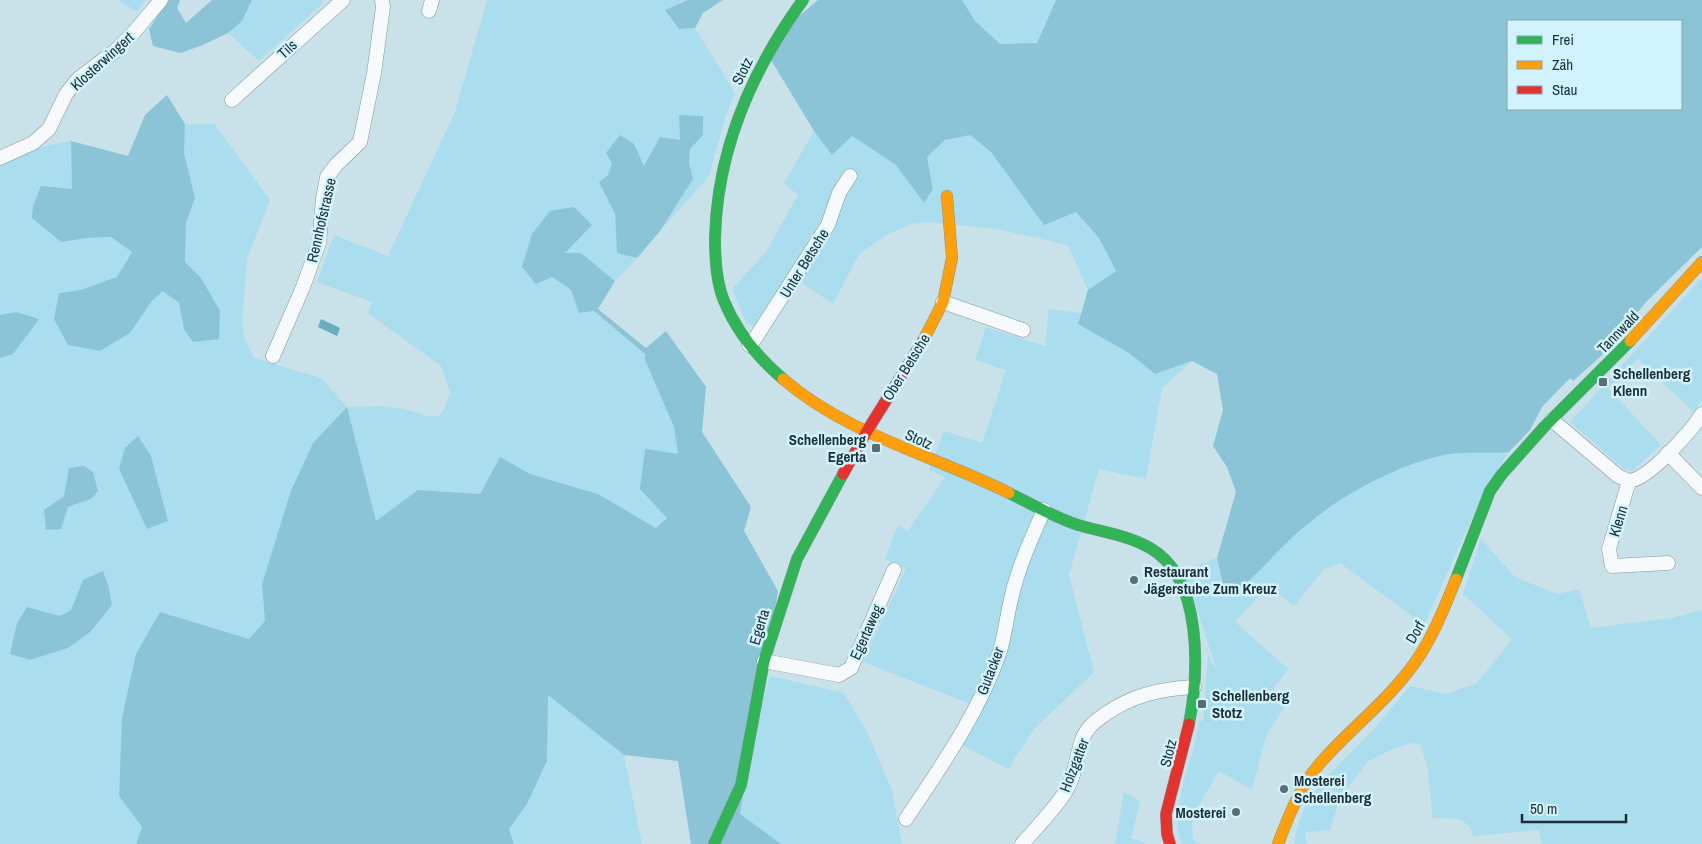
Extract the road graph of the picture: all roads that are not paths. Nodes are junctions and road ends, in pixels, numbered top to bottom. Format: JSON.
{"nodes":[{"id":1,"x":161,"y":0,"type":"edge"},
{"id":2,"x":343,"y":0,"type":"edge"},
{"id":3,"x":382,"y":0,"type":"edge"},
{"id":4,"x":803,"y":0,"type":"edge"},
{"id":5,"x":232,"y":100,"type":"dead end"},
{"id":6,"x":0,"y":158,"type":"edge"},
{"id":7,"x":850,"y":176,"type":"dead end"},
{"id":8,"x":947,"y":196,"type":"dead end"},
{"id":9,"x":1702,"y":262,"type":"edge"},
{"id":10,"x":943,"y":302,"type":"junction"},
{"id":11,"x":1023,"y":330,"type":"dead end"},
{"id":12,"x":749,"y":345,"type":"junction"},
{"id":13,"x":273,"y":356,"type":"dead end"},
{"id":14,"x":1702,"y":414,"type":"edge"},
{"id":15,"x":1552,"y":420,"type":"junction"},
{"id":16,"x":867,"y":431,"type":"junction"},
{"id":17,"x":1668,"y":453,"type":"junction"},
{"id":18,"x":1629,"y":481,"type":"junction"},
{"id":19,"x":1702,"y":488,"type":"edge"},
{"id":20,"x":1044,"y":510,"type":"junction"},
{"id":21,"x":1668,"y":562,"type":"dead end"},
{"id":22,"x":894,"y":570,"type":"dead end"},
{"id":23,"x":764,"y":661,"type":"junction"},
{"id":24,"x":1194,"y":688,"type":"junction"},
{"id":25,"x":906,"y":819,"type":"dead end"},
{"id":26,"x":714,"y":844,"type":"edge"},
{"id":27,"x":1022,"y":844,"type":"edge"},
{"id":28,"x":1170,"y":844,"type":"edge"},
{"id":29,"x":1278,"y":844,"type":"edge"}],
"edges":[{"from":1,"to":6,"type":"street","name":"Klosterwingert"},
{"from":2,"to":5,"type":"street","name":"Tils"},
{"from":3,"to":13,"type":"street","name":"Rennhofstrasse"},
{"from":4,"to":12,"type":"street","name":"Stotz"},
{"from":7,"to":12,"type":"street","name":"Unter Betsche"},
{"from":8,"to":10,"type":"street","name":"Ober Betsche"},
{"from":9,"to":15,"type":"street","name":"Tannwald"},
{"from":10,"to":11,"type":"street"},
{"from":10,"to":16,"type":"street","name":"Ober Betsche"},
{"from":12,"to":16,"type":"street","name":"Stotz"},
{"from":14,"to":17,"type":"street"},
{"from":15,"to":18,"type":"street"},
{"from":15,"to":29,"type":"street","name":"Dorf"},
{"from":16,"to":20,"type":"street","name":"Stotz"},
{"from":16,"to":23,"type":"street","name":"Egerta"},
{"from":17,"to":18,"type":"street"},
{"from":17,"to":19,"type":"street"},
{"from":18,"to":21,"type":"street","name":"Klenn"},
{"from":20,"to":24,"type":"street","name":"Stotz"},
{"from":20,"to":25,"type":"street","name":"Gutacker"},
{"from":22,"to":23,"type":"street","name":"Egertaweg"},
{"from":23,"to":26,"type":"street","name":"Egerta"},
{"from":24,"to":27,"type":"street","name":"Holzgatter"},
{"from":24,"to":28,"type":"street","name":"Stotz"}]}
